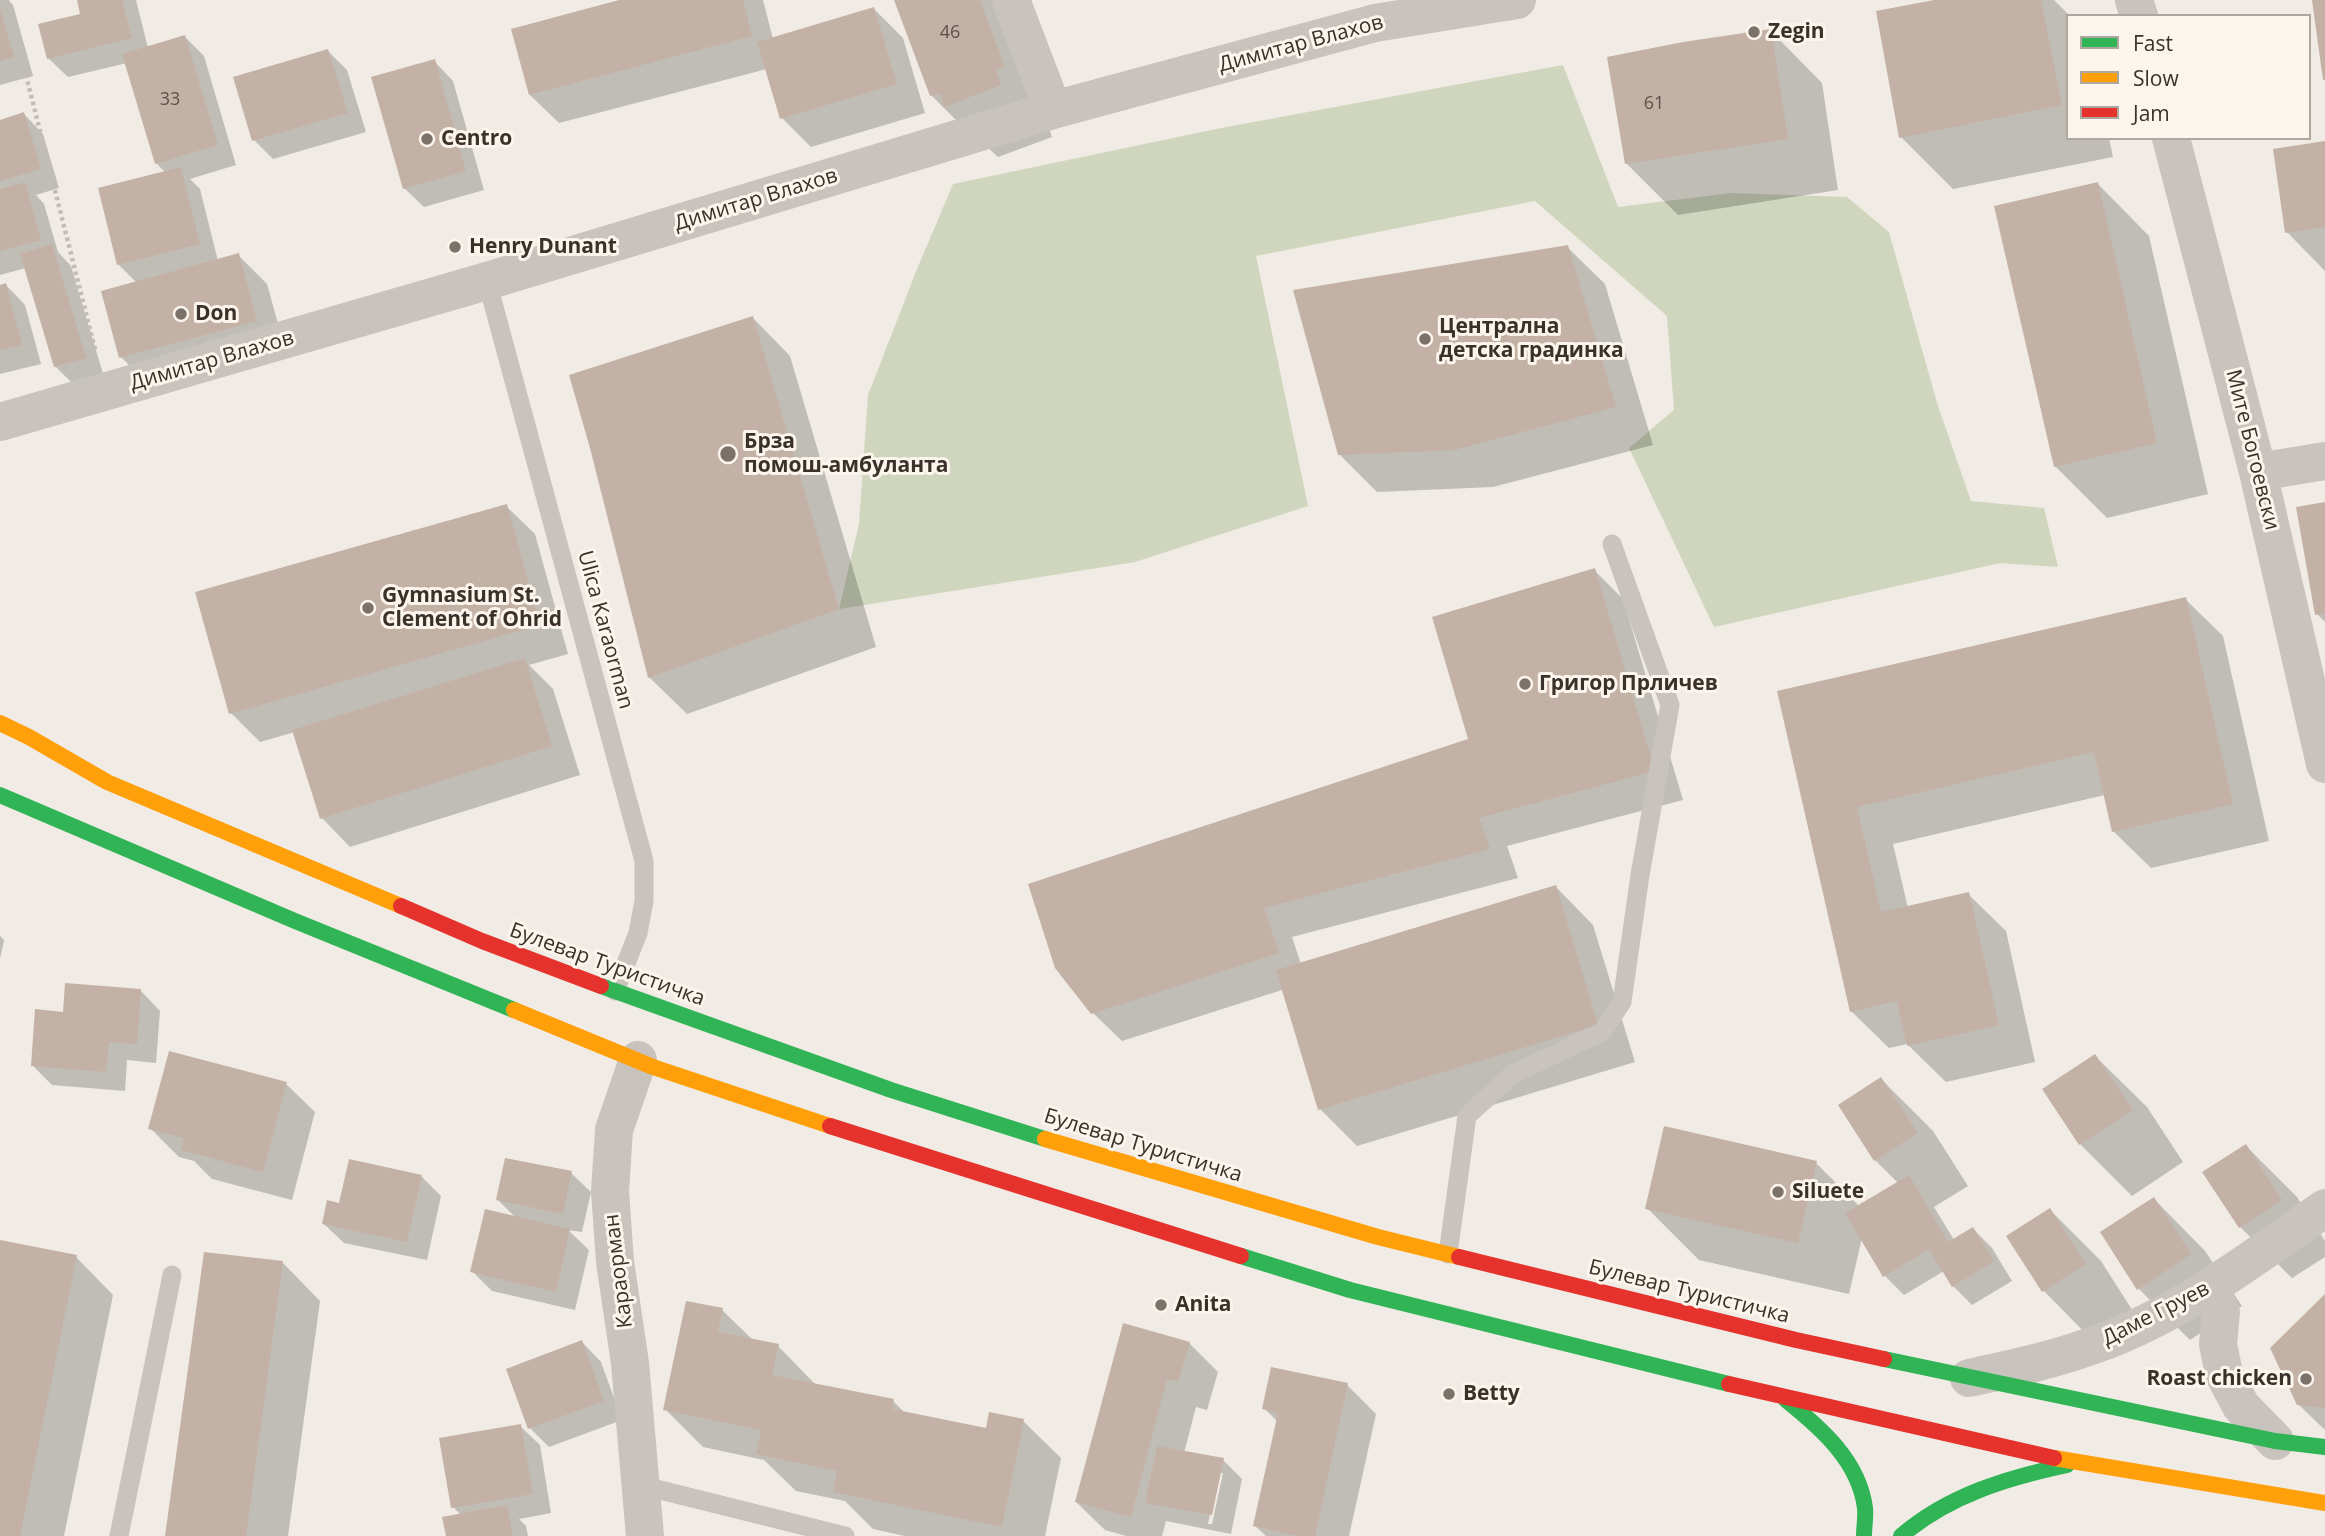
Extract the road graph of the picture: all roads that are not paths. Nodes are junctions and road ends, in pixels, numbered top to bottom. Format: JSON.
{"nodes":[{"id":1,"x":1011,"y":0,"type":"edge"},
{"id":2,"x":1517,"y":0,"type":"edge"},
{"id":3,"x":1376,"y":12,"type":"edge"},
{"id":4,"x":1053,"y":110,"type":"junction"},
{"id":5,"x":2172,"y":140,"type":"edge"},
{"id":6,"x":487,"y":281,"type":"junction"},
{"id":7,"x":0,"y":422,"type":"edge"},
{"id":8,"x":2325,"y":461,"type":"edge"},
{"id":9,"x":2258,"y":472,"type":"junction"},
{"id":10,"x":1612,"y":544,"type":"dead end"},
{"id":11,"x":0,"y":723,"type":"edge"},
{"id":12,"x":2325,"y":764,"type":"edge"},
{"id":13,"x":0,"y":795,"type":"edge"},
{"id":14,"x":615,"y":990,"type":"junction"},
{"id":15,"x":638,"y":1060,"type":"junction"},
{"id":16,"x":2325,"y":1208,"type":"edge"},
{"id":17,"x":1448,"y":1254,"type":"junction"},
{"id":18,"x":172,"y":1275,"type":"dead end"},
{"id":19,"x":2208,"y":1289,"type":"junction"},
{"id":20,"x":1969,"y":1378,"type":"junction"},
{"id":21,"x":1781,"y":1396,"type":"junction"},
{"id":22,"x":2275,"y":1441,"type":"junction"},
{"id":23,"x":2325,"y":1447,"type":"edge"},
{"id":24,"x":2076,"y":1463,"type":"junction"},
{"id":25,"x":640,"y":1485,"type":"junction"},
{"id":26,"x":2325,"y":1503,"type":"edge"},
{"id":27,"x":1907,"y":1534,"type":"edge"},
{"id":28,"x":119,"y":1536,"type":"edge"},
{"id":29,"x":645,"y":1536,"type":"edge"},
{"id":30,"x":845,"y":1536,"type":"edge"},
{"id":31,"x":1864,"y":1536,"type":"edge"}],
"edges":[{"from":1,"to":4,"type":"street"},
{"from":2,"to":3,"type":"street","name":"Димитар Влахов"},
{"from":3,"to":4,"type":"street","name":"Димитар Влахов"},
{"from":4,"to":6,"type":"street","name":"Димитар Влахов"},
{"from":5,"to":9,"type":"street","name":"Мите Богоевски"},
{"from":6,"to":7,"type":"street","name":"Димитар Влахов"},
{"from":6,"to":14,"type":"lane","name":"Ulica Karaorman"},
{"from":8,"to":9,"type":"street"},
{"from":9,"to":12,"type":"street","name":"Мите Богоевски"},
{"from":10,"to":17,"type":"lane"},
{"from":11,"to":14,"type":"main road","name":"Булевар Туристичка"},
{"from":13,"to":15,"type":"main road"},
{"from":14,"to":17,"type":"main road","name":"Булевар Туристичка"},
{"from":15,"to":21,"type":"main road"},
{"from":15,"to":25,"type":"street","name":"Караорман"},
{"from":16,"to":19,"type":"street","name":"Даме Груев"},
{"from":17,"to":20,"type":"main road","name":"Булевар Туристичка"},
{"from":18,"to":28,"type":"lane"},
{"from":19,"to":20,"type":"street","name":"Даме Груев"},
{"from":19,"to":22,"type":"street"},
{"from":20,"to":22,"type":"main road","name":"Булевар Туристичка"},
{"from":21,"to":24,"type":"main road"},
{"from":21,"to":31,"type":"main road"},
{"from":22,"to":23,"type":"main road","name":"Булевар Туристичка"},
{"from":24,"to":26,"type":"main road"},
{"from":24,"to":27,"type":"main road"},
{"from":25,"to":29,"type":"street","name":"Караорман"},
{"from":25,"to":30,"type":"lane"}]}
